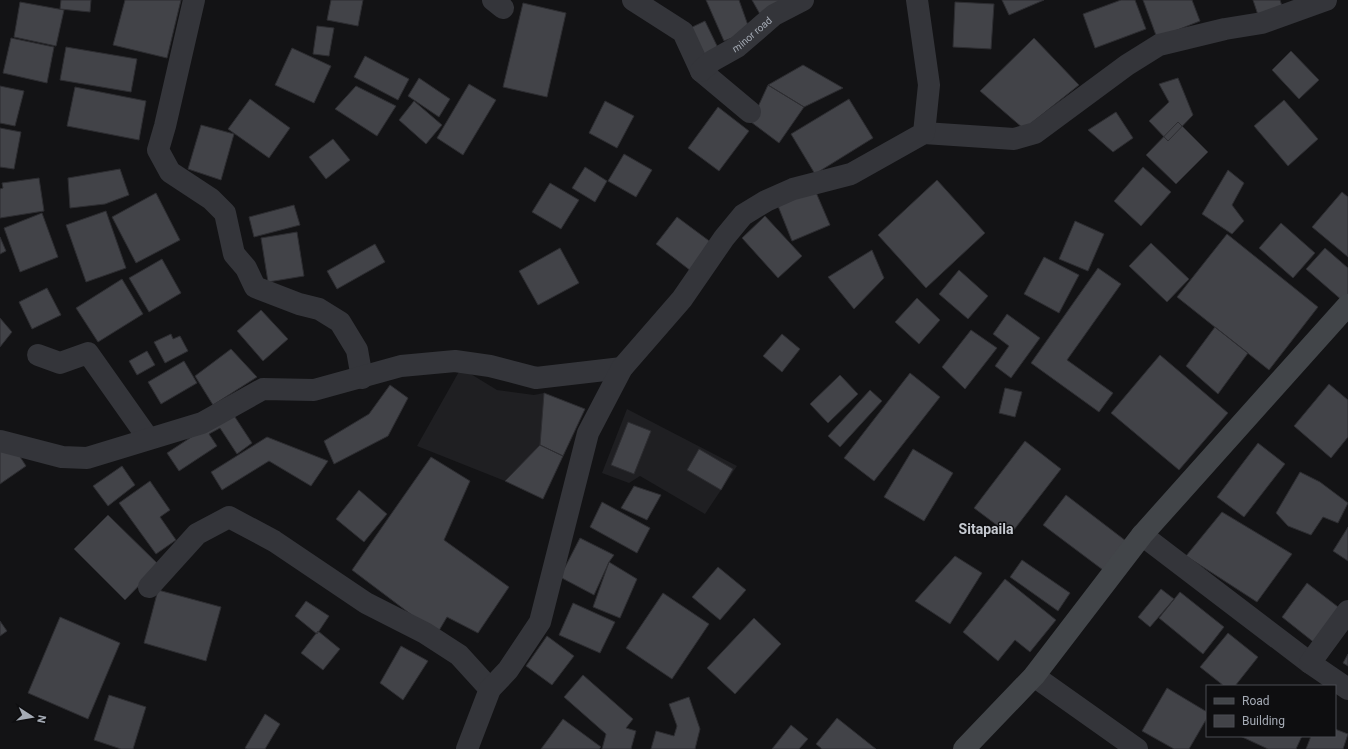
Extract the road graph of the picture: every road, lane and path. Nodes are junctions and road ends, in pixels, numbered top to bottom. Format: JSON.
{"nodes":[{"id":1,"x":194,"y":0,"type":"edge"},
{"id":2,"x":633,"y":0,"type":"edge"},
{"id":3,"x":804,"y":0,"type":"edge"},
{"id":4,"x":917,"y":0,"type":"edge"},
{"id":5,"x":1326,"y":0,"type":"edge"},
{"id":6,"x":924,"y":133,"type":"junction"},
{"id":7,"x":1348,"y":305,"type":"edge"},
{"id":8,"x":38,"y":355,"type":"dead end"},
{"id":9,"x":622,"y":368,"type":"junction"},
{"id":10,"x":362,"y":378,"type":"junction"},
{"id":11,"x":148,"y":438,"type":"junction"},
{"id":12,"x":0,"y":441,"type":"edge"},
{"id":13,"x":1142,"y":535,"type":"junction"},
{"id":14,"x":149,"y":587,"type":"dead end"},
{"id":15,"x":1348,"y":611,"type":"edge"},
{"id":16,"x":1310,"y":663,"type":"junction"},
{"id":17,"x":1034,"y":676,"type":"junction"},
{"id":18,"x":490,"y":689,"type":"junction"},
{"id":19,"x":1348,"y":689,"type":"edge"},
{"id":20,"x":466,"y":749,"type":"edge"},
{"id":21,"x":964,"y":749,"type":"edge"},
{"id":22,"x":1136,"y":749,"type":"edge"}],
"edges":[{"from":1,"to":10,"type":"street"},
{"from":2,"to":3,"type":"street","name":"minor road"},
{"from":4,"to":6,"type":"street"},
{"from":5,"to":6,"type":"street"},
{"from":6,"to":9,"type":"street"},
{"from":7,"to":13,"type":"main road"},
{"from":8,"to":11,"type":"street"},
{"from":9,"to":10,"type":"street"},
{"from":9,"to":18,"type":"street"},
{"from":10,"to":11,"type":"street"},
{"from":11,"to":12,"type":"street"},
{"from":13,"to":16,"type":"street"},
{"from":13,"to":17,"type":"main road"},
{"from":14,"to":18,"type":"street"},
{"from":15,"to":16,"type":"street"},
{"from":16,"to":19,"type":"street"},
{"from":17,"to":21,"type":"main road"},
{"from":17,"to":22,"type":"street"},
{"from":18,"to":20,"type":"street"}]}
